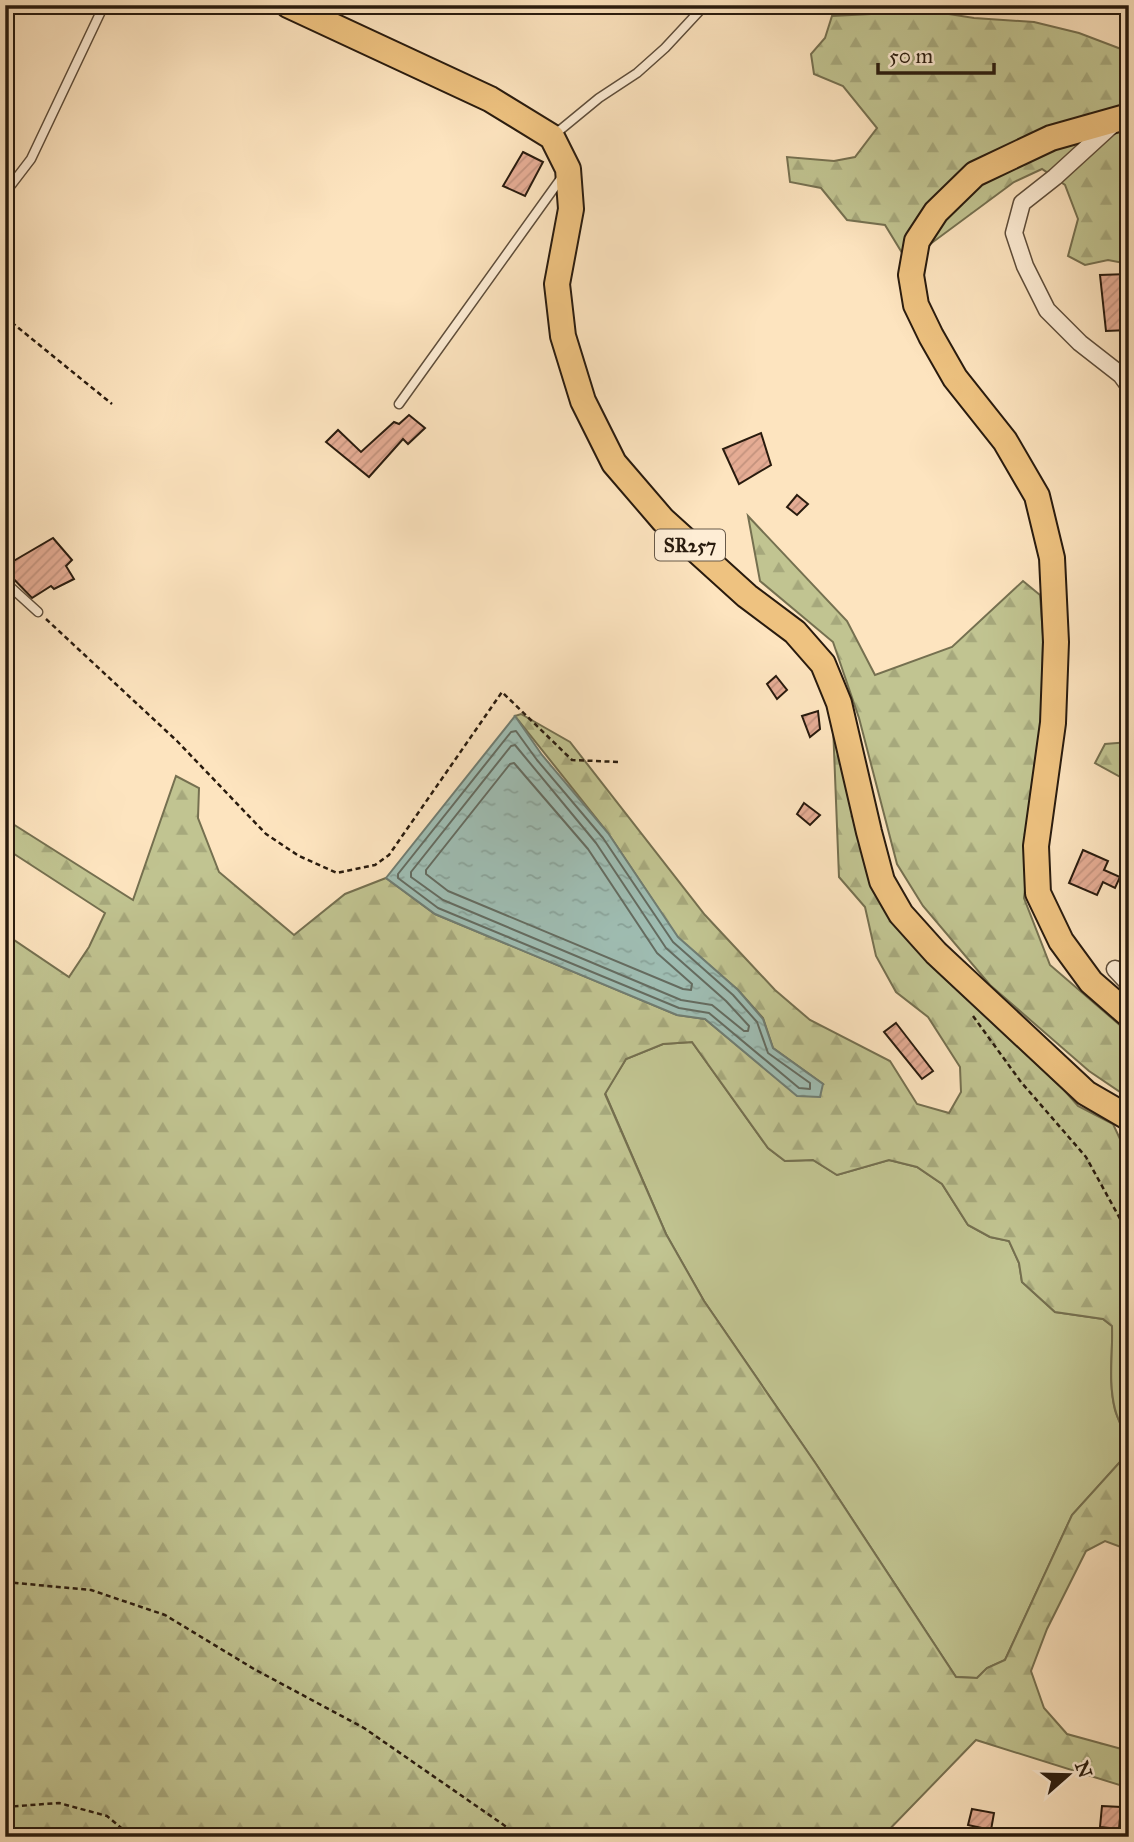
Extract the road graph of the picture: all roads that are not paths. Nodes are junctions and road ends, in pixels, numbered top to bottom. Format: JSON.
{"nodes":[{"id":1,"x":104,"y":5,"type":"edge"},
{"id":2,"x":289,"y":5,"type":"edge"},
{"id":3,"x":705,"y":5,"type":"edge"},
{"id":4,"x":1123,"y":117,"type":"edge"},
{"id":5,"x":552,"y":137,"type":"junction"},
{"id":6,"x":568,"y":169,"type":"junction"},
{"id":7,"x":5,"y":193,"type":"edge"},
{"id":8,"x":1129,"y":386,"type":"edge"},
{"id":9,"x":400,"y":404,"type":"dead end"},
{"id":10,"x":1129,"y":458,"type":"edge"},
{"id":11,"x":1129,"y":483,"type":"edge"},
{"id":12,"x":5,"y":582,"type":"edge"},
{"id":13,"x":38,"y":612,"type":"road end"},
{"id":14,"x":1115,"y":969,"type":"dead end"},
{"id":15,"x":1129,"y":984,"type":"edge"},
{"id":16,"x":1129,"y":1016,"type":"edge"},
{"id":17,"x":1129,"y":1118,"type":"edge"}],
"edges":[{"from":1,"to":7,"type":"lane"},
{"from":2,"to":5,"type":"main road"},
{"from":3,"to":5,"type":"lane"},
{"from":4,"to":8,"type":"street"},
{"from":4,"to":16,"type":"main road"},
{"from":5,"to":6,"type":"main road","number":"SR257"},
{"from":6,"to":9,"type":"lane"},
{"from":6,"to":17,"type":"main road","number":"SR257"},
{"from":10,"to":11,"type":"street"},
{"from":12,"to":13,"type":"lane"},
{"from":14,"to":15,"type":"street"}]}
